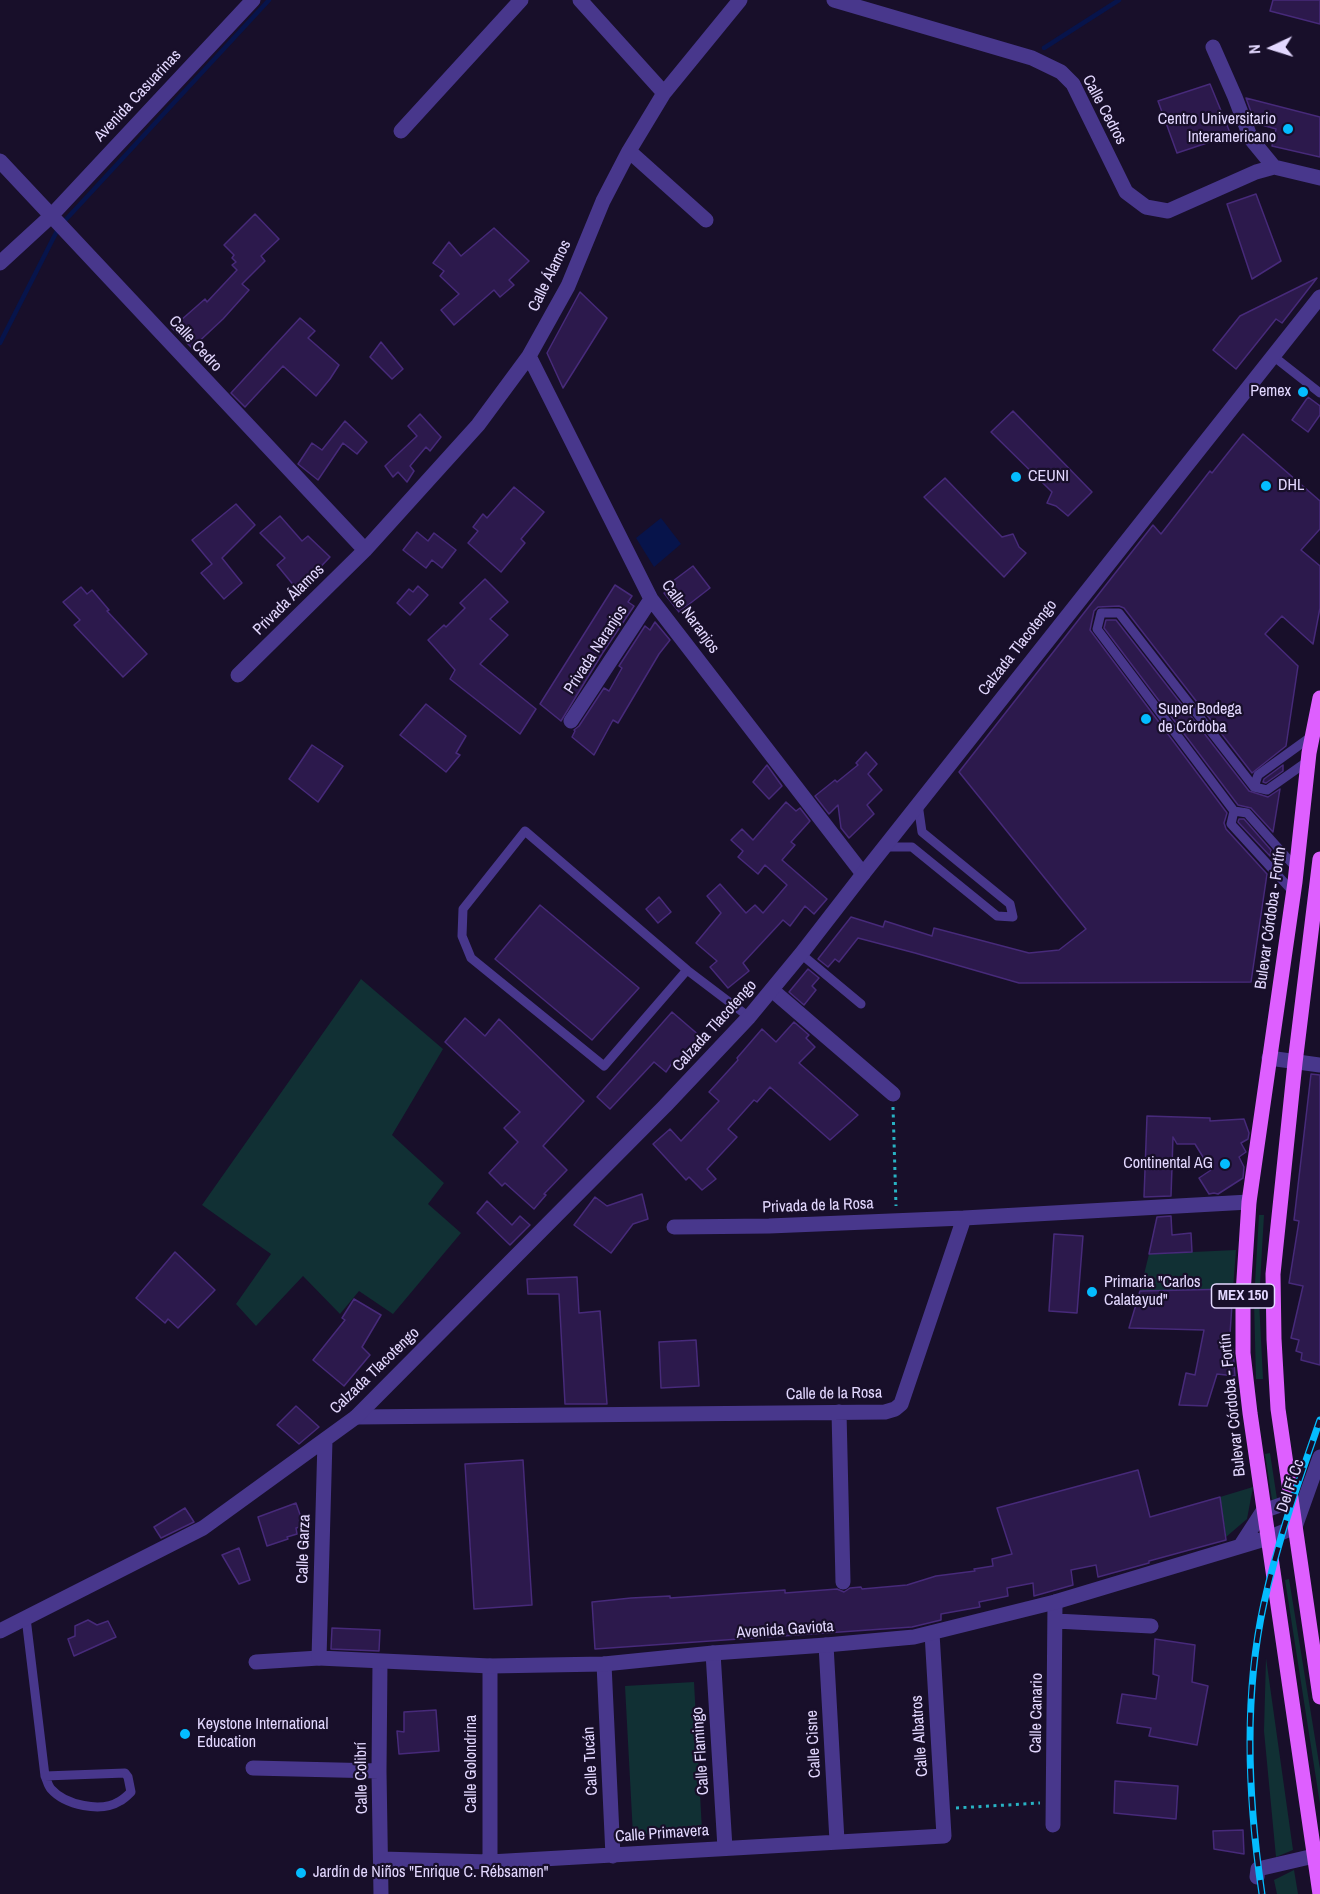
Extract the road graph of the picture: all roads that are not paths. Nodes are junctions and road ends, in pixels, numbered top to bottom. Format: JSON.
{"nodes":[{"id":1,"x":253,"y":0,"type":"edge"},
{"id":2,"x":521,"y":0,"type":"edge"},
{"id":3,"x":580,"y":0,"type":"edge"},
{"id":4,"x":740,"y":0,"type":"edge"},
{"id":5,"x":834,"y":0,"type":"edge"},
{"id":6,"x":1213,"y":47,"type":"dead end"},
{"id":7,"x":664,"y":93,"type":"junction"},
{"id":8,"x":400,"y":131,"type":"dead end"},
{"id":9,"x":629,"y":151,"type":"junction"},
{"id":10,"x":0,"y":161,"type":"edge"},
{"id":11,"x":1274,"y":167,"type":"junction"},
{"id":12,"x":1320,"y":178,"type":"edge"},
{"id":13,"x":50,"y":217,"type":"junction"},
{"id":14,"x":706,"y":220,"type":"dead end"},
{"id":15,"x":0,"y":263,"type":"edge"},
{"id":16,"x":1318,"y":302,"type":"edge"},
{"id":17,"x":529,"y":356,"type":"junction"},
{"id":18,"x":1273,"y":356,"type":"junction"},
{"id":19,"x":1320,"y":393,"type":"edge"},
{"id":20,"x":365,"y":550,"type":"junction"},
{"id":21,"x":651,"y":599,"type":"junction"},
{"id":22,"x":238,"y":675,"type":"dead end"},
{"id":23,"x":1320,"y":698,"type":"edge"},
{"id":24,"x":571,"y":721,"type":"dead end"},
{"id":25,"x":1312,"y":736,"type":"junction"},
{"id":26,"x":1312,"y":756,"type":"edge"},
{"id":27,"x":1254,"y":787,"type":"junction"},
{"id":28,"x":918,"y":804,"type":"junction"},
{"id":29,"x":1234,"y":811,"type":"junction"},
{"id":30,"x":884,"y":847,"type":"junction"},
{"id":31,"x":1320,"y":859,"type":"edge"},
{"id":32,"x":862,"y":874,"type":"junction"},
{"id":33,"x":1295,"y":881,"type":"junction"},
{"id":34,"x":1317,"y":886,"type":"junction"},
{"id":35,"x":801,"y":954,"type":"junction"},
{"id":36,"x":687,"y":970,"type":"junction"},
{"id":37,"x":772,"y":990,"type":"junction"},
{"id":38,"x":861,"y":1004,"type":"dead end"},
{"id":39,"x":748,"y":1017,"type":"junction"},
{"id":40,"x":1269,"y":1058,"type":"junction"},
{"id":41,"x":1295,"y":1063,"type":"junction"},
{"id":42,"x":1320,"y":1065,"type":"edge"},
{"id":43,"x":893,"y":1094,"type":"road end"},
{"id":44,"x":1249,"y":1202,"type":"junction"},
{"id":45,"x":964,"y":1218,"type":"junction"},
{"id":46,"x":674,"y":1227,"type":"dead end"},
{"id":47,"x":1278,"y":1409,"type":"junction"},
{"id":48,"x":839,"y":1412,"type":"junction"},
{"id":49,"x":1250,"y":1413,"type":"junction"},
{"id":50,"x":356,"y":1417,"type":"junction"},
{"id":51,"x":326,"y":1440,"type":"junction"},
{"id":52,"x":1320,"y":1457,"type":"edge"},
{"id":53,"x":1292,"y":1501,"type":"junction"},
{"id":54,"x":1263,"y":1511,"type":"junction"},
{"id":55,"x":1295,"y":1527,"type":"junction"},
{"id":56,"x":1268,"y":1538,"type":"junction"},
{"id":57,"x":1241,"y":1545,"type":"junction"},
{"id":58,"x":843,"y":1582,"type":"dead end"},
{"id":59,"x":1055,"y":1602,"type":"junction"},
{"id":60,"x":26,"y":1618,"type":"junction"},
{"id":61,"x":1056,"y":1621,"type":"junction"},
{"id":62,"x":1151,"y":1626,"type":"dead end"},
{"id":63,"x":0,"y":1632,"type":"edge"},
{"id":64,"x":932,"y":1633,"type":"junction"},
{"id":65,"x":826,"y":1645,"type":"junction"},
{"id":66,"x":713,"y":1653,"type":"junction"},
{"id":67,"x":319,"y":1658,"type":"junction"},
{"id":68,"x":256,"y":1662,"type":"dead end"},
{"id":69,"x":380,"y":1662,"type":"junction"},
{"id":70,"x":604,"y":1664,"type":"junction"},
{"id":71,"x":490,"y":1666,"type":"junction"},
{"id":72,"x":1320,"y":1697,"type":"edge"},
{"id":73,"x":253,"y":1768,"type":"dead end"},
{"id":74,"x":379,"y":1771,"type":"junction"},
{"id":75,"x":45,"y":1776,"type":"junction"},
{"id":76,"x":1053,"y":1825,"type":"dead end"},
{"id":77,"x":944,"y":1836,"type":"joint"},
{"id":78,"x":837,"y":1841,"type":"junction"},
{"id":79,"x":725,"y":1848,"type":"junction"},
{"id":80,"x":614,"y":1856,"type":"junction"},
{"id":81,"x":1314,"y":1857,"type":"junction"},
{"id":82,"x":382,"y":1859,"type":"junction"},
{"id":83,"x":490,"y":1862,"type":"junction"},
{"id":84,"x":1257,"y":1877,"type":"dead end"},
{"id":85,"x":1319,"y":1878,"type":"edge"},
{"id":86,"x":381,"y":1894,"type":"edge"},
{"id":87,"x":1320,"y":1894,"type":"edge"}],
"edges":[{"from":1,"to":13,"type":"street","name":"Avenida Casuarinas"},
{"from":2,"to":8,"type":"street"},
{"from":3,"to":7,"type":"street"},
{"from":4,"to":7,"type":"street","name":"Calle Álamos"},
{"from":5,"to":11,"type":"street","name":"Calle Cedros"},
{"from":6,"to":11,"type":"street"},
{"from":7,"to":9,"type":"street","name":"Calle Álamos"},
{"from":9,"to":14,"type":"street"},
{"from":9,"to":17,"type":"street","name":"Calle Álamos"},
{"from":10,"to":13,"type":"street","name":"Calle Cedro"},
{"from":11,"to":12,"type":"street"},
{"from":13,"to":15,"type":"street","name":"Avenida Casuarinas"},
{"from":13,"to":20,"type":"street","name":"Calle Cedro"},
{"from":16,"to":18,"type":"street","name":"Calzada Tlacotengo"},
{"from":17,"to":20,"type":"street","name":"Calle Álamos"},
{"from":17,"to":21,"type":"street","name":"Calle Naranjos"},
{"from":18,"to":19,"type":"lane"},
{"from":18,"to":28,"type":"street","name":"Calzada Tlacotengo"},
{"from":20,"to":22,"type":"street","name":"Privada Álamos"},
{"from":21,"to":24,"type":"street","name":"Privada Naranjos"},
{"from":21,"to":32,"type":"street","name":"Calle Naranjos"},
{"from":23,"to":25,"type":"main road","name":"Bulevar Córdoba - Fortín","number":"MEX 150"},
{"from":25,"to":26,"type":"main road","name":"Bulevar Córdoba - Fortín","number":"MEX 150"},
{"from":25,"to":27,"type":"lane"},
{"from":26,"to":27,"type":"lane"},
{"from":26,"to":33,"type":"main road","name":"Bulevar Córdoba - Fortín","number":"MEX 150"},
{"from":27,"to":29,"type":"lane"},
{"from":28,"to":30,"type":"street","name":"Calzada Tlacotengo"},
{"from":28,"to":30,"type":"lane"},
{"from":29,"to":33,"type":"lane"},
{"from":29,"to":33,"type":"lane"},
{"from":30,"to":32,"type":"street","name":"Calzada Tlacotengo"},
{"from":31,"to":34,"type":"main road","number":"MEX 150"},
{"from":32,"to":35,"type":"street","name":"Calzada Tlacotengo"},
{"from":33,"to":34,"type":"main road"},
{"from":33,"to":40,"type":"main road","name":"Bulevar Córdoba - Fortín","number":"MEX 150"},
{"from":34,"to":41,"type":"main road","number":"MEX 150"},
{"from":35,"to":37,"type":"street","name":"Calzada Tlacotengo"},
{"from":35,"to":38,"type":"lane"},
{"from":36,"to":36,"type":"lane"},
{"from":36,"to":39,"type":"lane"},
{"from":37,"to":39,"type":"street","name":"Calzada Tlacotengo"},
{"from":37,"to":43,"type":"street"},
{"from":39,"to":50,"type":"street","name":"Calzada Tlacotengo"},
{"from":40,"to":41,"type":"street"},
{"from":40,"to":44,"type":"main road","name":"Bulevar Córdoba - Fortín","number":"MEX 150"},
{"from":41,"to":42,"type":"street"},
{"from":41,"to":47,"type":"main road","number":"MEX 150"},
{"from":44,"to":45,"type":"street"},
{"from":44,"to":49,"type":"main road","name":"Bulevar Córdoba - Fortín","number":"MEX 150"},
{"from":45,"to":46,"type":"street","name":"Privada de la Rosa"},
{"from":45,"to":48,"type":"street","name":"Calle de la Rosa"},
{"from":47,"to":49,"type":"main road"},
{"from":47,"to":53,"type":"main road","number":"MEX 150"},
{"from":48,"to":50,"type":"street","name":"Calle de la Rosa"},
{"from":48,"to":58,"type":"street"},
{"from":49,"to":54,"type":"main road","name":"Bulevar Córdoba - Fortín","number":"MEX 150"},
{"from":50,"to":51,"type":"street","name":"Calzada Tlacotengo"},
{"from":51,"to":60,"type":"street","name":"Calzada Tlacotengo"},
{"from":51,"to":67,"type":"street","name":"Calle Garza"},
{"from":52,"to":55,"type":"street","name":"Del Ff Cc"},
{"from":53,"to":54,"type":"street"},
{"from":53,"to":55,"type":"main road","number":"MEX 150"},
{"from":54,"to":56,"type":"main road","name":"Bulevar Córdoba - Fortín","number":"MEX 150"},
{"from":54,"to":57,"type":"street"},
{"from":55,"to":56,"type":"street","name":"Avenida Gaviota"},
{"from":55,"to":72,"type":"main road","number":"MEX 150"},
{"from":56,"to":57,"type":"street","name":"Avenida Gaviota"},
{"from":56,"to":81,"type":"main road","name":"Bulevar Córdoba - Fortín","number":"MEX 150"},
{"from":57,"to":59,"type":"street","name":"Avenida Gaviota"},
{"from":59,"to":61,"type":"street","name":"Calle Canario"},
{"from":59,"to":64,"type":"street","name":"Avenida Gaviota"},
{"from":60,"to":63,"type":"street","name":"Calzada Tlacotengo"},
{"from":60,"to":75,"type":"lane"},
{"from":61,"to":62,"type":"street"},
{"from":61,"to":76,"type":"street","name":"Calle Canario"},
{"from":64,"to":65,"type":"street","name":"Avenida Gaviota"},
{"from":64,"to":77,"type":"street","name":"Calle Albatros"},
{"from":65,"to":66,"type":"street","name":"Avenida Gaviota"},
{"from":65,"to":78,"type":"street","name":"Calle Cisne"},
{"from":66,"to":70,"type":"street","name":"Avenida Gaviota"},
{"from":66,"to":79,"type":"street","name":"Calle Flamingo"},
{"from":67,"to":68,"type":"street","name":"Avenida Gaviota"},
{"from":67,"to":69,"type":"street","name":"Avenida Gaviota"},
{"from":69,"to":71,"type":"street","name":"Avenida Gaviota"},
{"from":69,"to":74,"type":"street","name":"Calle Colibrí"},
{"from":70,"to":71,"type":"street","name":"Avenida Gaviota"},
{"from":70,"to":80,"type":"street","name":"Calle Tucán"},
{"from":71,"to":83,"type":"street","name":"Calle Golondrina"},
{"from":73,"to":74,"type":"street"},
{"from":74,"to":82,"type":"street","name":"Calle Colibrí"},
{"from":75,"to":75,"type":"lane"},
{"from":77,"to":78,"type":"street","name":"Calle Primavera"},
{"from":78,"to":79,"type":"street","name":"Calle Primavera"},
{"from":79,"to":80,"type":"street","name":"Calle Primavera"},
{"from":80,"to":83,"type":"street","name":"Calle Primavera"},
{"from":81,"to":84,"type":"street"},
{"from":81,"to":85,"type":"main road","name":"Bulevar Córdoba - Fortín","number":"MEX 150"},
{"from":82,"to":83,"type":"street","name":"Calle Primavera"},
{"from":82,"to":86,"type":"street","name":"Calle Colibrí"},
{"from":85,"to":87,"type":"main road","name":"Bulevar Córdoba - Fortín","number":"MEX 150"}]}
